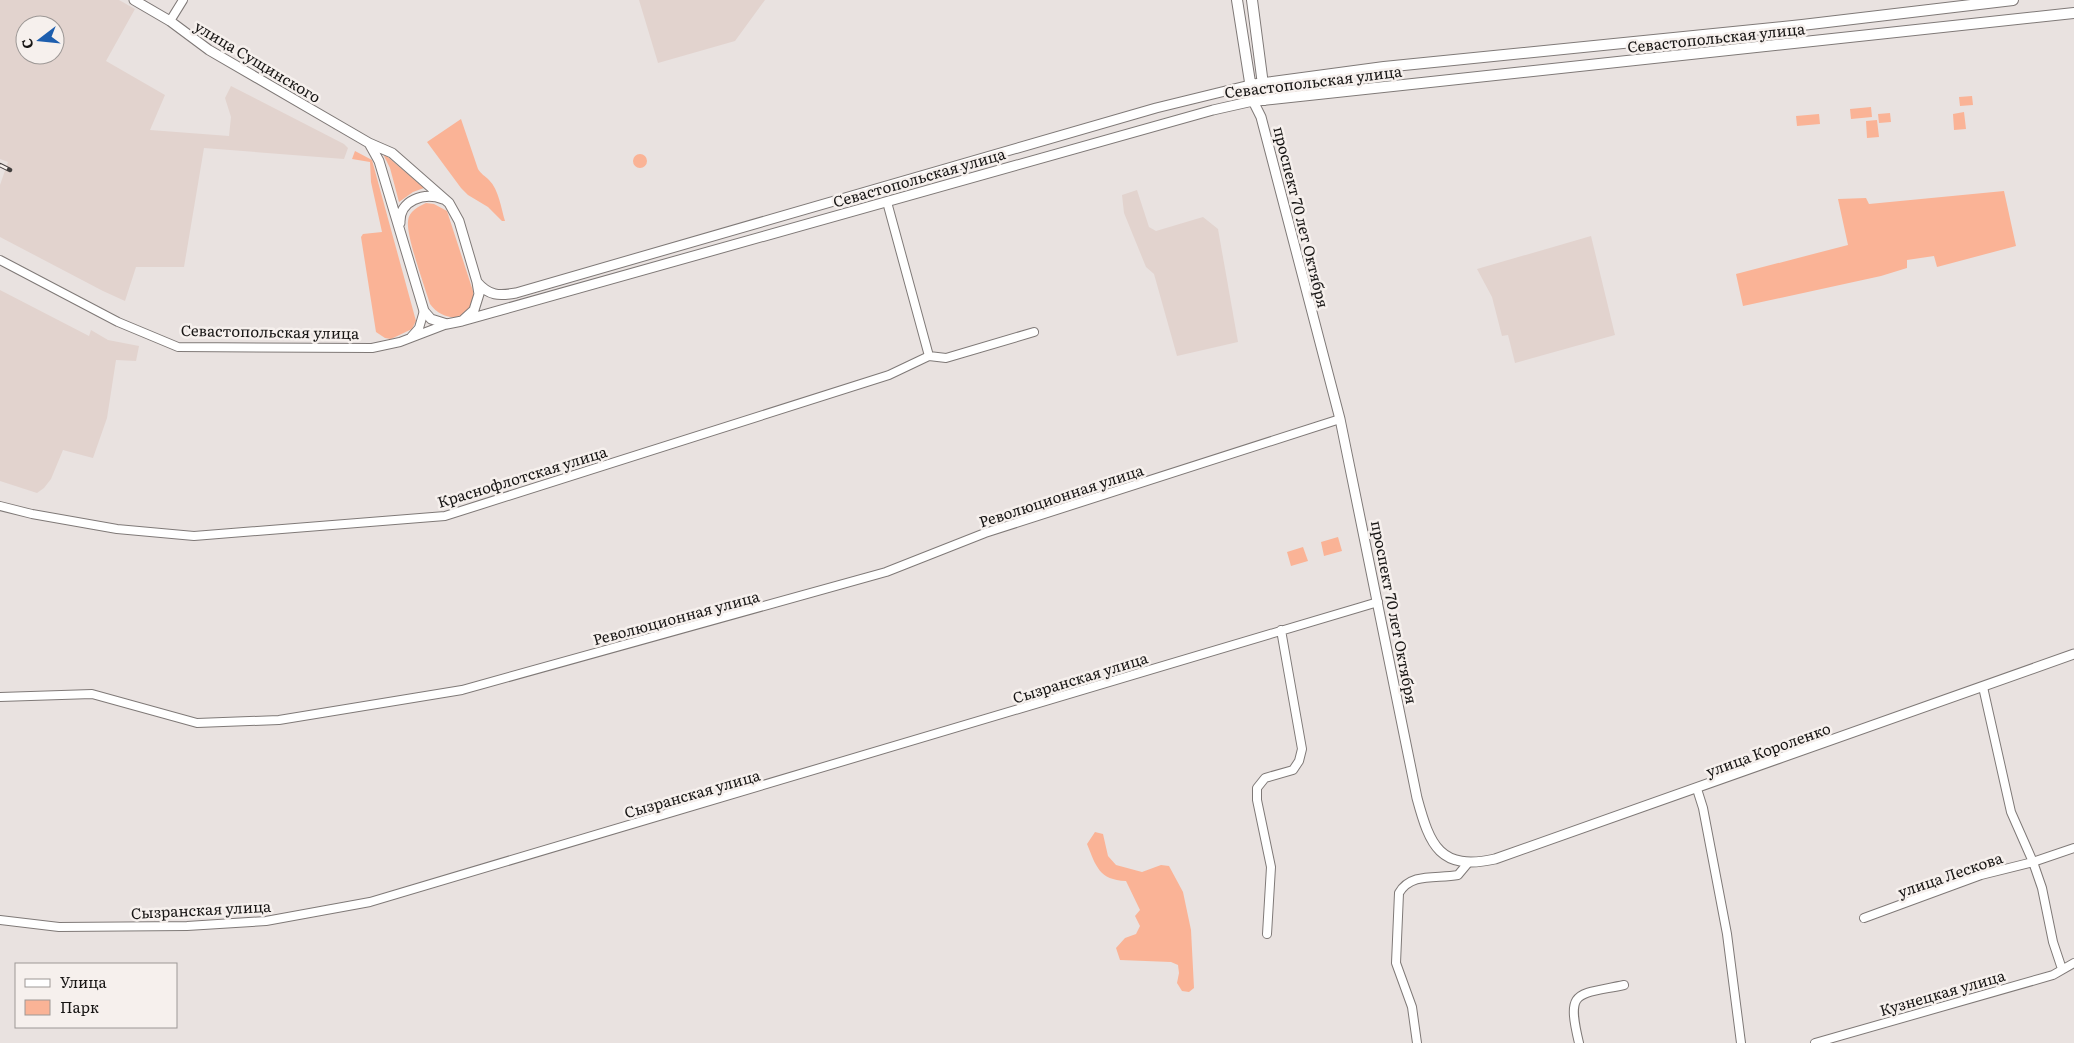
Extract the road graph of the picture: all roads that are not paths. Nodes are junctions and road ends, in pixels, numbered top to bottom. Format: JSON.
{"nodes":[{"id":1,"x":134,"y":0,"type":"edge"},
{"id":2,"x":183,"y":0,"type":"edge"},
{"id":3,"x":1237,"y":0,"type":"edge"},
{"id":4,"x":1252,"y":0,"type":"edge"},
{"id":5,"x":2013,"y":0,"type":"edge"},
{"id":6,"x":2074,"y":13,"type":"edge"},
{"id":7,"x":170,"y":21,"type":"junction"},
{"id":8,"x":1264,"y":83,"type":"junction"},
{"id":9,"x":1250,"y":85,"type":"junction"},
{"id":10,"x":1265,"y":100,"type":"junction"},
{"id":11,"x":1253,"y":101,"type":"junction"},
{"id":12,"x":1262,"y":117,"type":"junction"},
{"id":13,"x":1098,"y":125,"type":"junction"},
{"id":14,"x":1057,"y":137,"type":"junction"},
{"id":15,"x":1103,"y":141,"type":"junction"},
{"id":16,"x":369,"y":143,"type":"junction"},
{"id":17,"x":1061,"y":152,"type":"junction"},
{"id":18,"x":883,"y":187,"type":"junction"},
{"id":19,"x":887,"y":202,"type":"junction"},
{"id":20,"x":449,"y":203,"type":"junction"},
{"id":21,"x":400,"y":230,"type":"junction"},
{"id":22,"x":0,"y":260,"type":"edge"},
{"id":23,"x":477,"y":282,"type":"junction"},
{"id":24,"x":424,"y":311,"type":"junction"},
{"id":25,"x":462,"y":321,"type":"junction"},
{"id":26,"x":447,"y":324,"type":"junction"},
{"id":27,"x":1034,"y":332,"type":"dead end"},
{"id":28,"x":409,"y":339,"type":"junction"},
{"id":29,"x":929,"y":356,"type":"junction"},
{"id":30,"x":1340,"y":419,"type":"junction"},
{"id":31,"x":0,"y":506,"type":"edge"},
{"id":32,"x":1378,"y":602,"type":"junction"},
{"id":33,"x":1281,"y":630,"type":"junction"},
{"id":34,"x":2074,"y":654,"type":"edge"},
{"id":35,"x":1983,"y":687,"type":"junction"},
{"id":36,"x":0,"y":697,"type":"edge"},
{"id":37,"x":1697,"y":788,"type":"junction"},
{"id":38,"x":2074,"y":848,"type":"edge"},
{"id":39,"x":2033,"y":862,"type":"junction"},
{"id":40,"x":1468,"y":863,"type":"junction"},
{"id":41,"x":1864,"y":918,"type":"dead end"},
{"id":42,"x":0,"y":920,"type":"edge"},
{"id":43,"x":1267,"y":934,"type":"dead end"},
{"id":44,"x":2074,"y":962,"type":"edge"},
{"id":45,"x":2062,"y":969,"type":"junction"},
{"id":46,"x":1624,"y":985,"type":"dead end"},
{"id":47,"x":1417,"y":1043,"type":"edge"},
{"id":48,"x":1578,"y":1043,"type":"edge"},
{"id":49,"x":1740,"y":1043,"type":"edge"},
{"id":50,"x":1815,"y":1043,"type":"edge"}],
"edges":[{"from":1,"to":7,"type":"street","name":"улица Сущинского"},
{"from":2,"to":7,"type":"street"},
{"from":3,"to":9,"type":"main road","name":"проспект 70 лет Октября"},
{"from":4,"to":8,"type":"main road","name":"проспект 70 лет Октября"},
{"from":5,"to":8,"type":"main road","name":"Севастопольская улица"},
{"from":6,"to":10,"type":"main road","name":"Севастопольская улица"},
{"from":7,"to":16,"type":"street","name":"улица Сущинского"},
{"from":8,"to":9,"type":"main road","name":"Севастопольская улица"},
{"from":8,"to":10,"type":"main road","name":"проспект 70 лет Октября"},
{"from":9,"to":11,"type":"main road","name":"проспект 70 лет Октября"},
{"from":9,"to":13,"type":"street","name":"Севастопольская улица"},
{"from":10,"to":11,"type":"main road","name":"Севастопольская улица"},
{"from":10,"to":12,"type":"street","name":"проспект 70 лет Октября"},
{"from":11,"to":12,"type":"street","name":"проспект 70 лет Октября"},
{"from":11,"to":15,"type":"street","name":"Севастопольская улица"},
{"from":12,"to":30,"type":"street","name":"проспект 70 лет Октября"},
{"from":13,"to":14,"type":"street","name":"Севастопольская улица"},
{"from":13,"to":15,"type":"street"},
{"from":14,"to":17,"type":"street"},
{"from":14,"to":18,"type":"street","name":"Севастопольская улица"},
{"from":15,"to":17,"type":"street","name":"Севастопольская улица"},
{"from":16,"to":20,"type":"street","name":"улица Сущинского"},
{"from":16,"to":21,"type":"street"},
{"from":17,"to":19,"type":"street","name":"Севастопольская улица"},
{"from":18,"to":19,"type":"street"},
{"from":18,"to":23,"type":"street","name":"Севастопольская улица"},
{"from":19,"to":25,"type":"street","name":"Севастопольская улица"},
{"from":19,"to":29,"type":"street"},
{"from":20,"to":21,"type":"street"},
{"from":20,"to":23,"type":"street"},
{"from":21,"to":24,"type":"street"},
{"from":22,"to":28,"type":"street","name":"Севастопольская улица"},
{"from":23,"to":25,"type":"street"},
{"from":24,"to":26,"type":"street"},
{"from":24,"to":28,"type":"street"},
{"from":25,"to":26,"type":"street","name":"Севастопольская улица"},
{"from":26,"to":28,"type":"street","name":"Севастопольская улица"},
{"from":27,"to":29,"type":"street","name":"Краснофлотская улица"},
{"from":29,"to":31,"type":"street","name":"Краснофлотская улица"},
{"from":30,"to":32,"type":"street","name":"проспект 70 лет Октября"},
{"from":30,"to":36,"type":"street","name":"Революционная улица"},
{"from":32,"to":33,"type":"street","name":"Сызранская улица"},
{"from":32,"to":40,"type":"street","name":"проспект 70 лет Октября"},
{"from":33,"to":42,"type":"street","name":"Сызранская улица"},
{"from":33,"to":43,"type":"street"},
{"from":34,"to":35,"type":"street","name":"улица Короленко"},
{"from":35,"to":37,"type":"street","name":"улица Короленко"},
{"from":35,"to":39,"type":"street"},
{"from":37,"to":40,"type":"street","name":"улица Короленко"},
{"from":37,"to":49,"type":"street"},
{"from":38,"to":39,"type":"street","name":"улица Лескова"},
{"from":39,"to":41,"type":"street","name":"улица Лескова"},
{"from":39,"to":45,"type":"street"},
{"from":40,"to":47,"type":"street"},
{"from":44,"to":45,"type":"street","name":"Кузнецкая улица"},
{"from":45,"to":50,"type":"street","name":"Кузнецкая улица"},
{"from":46,"to":48,"type":"street"}]}
